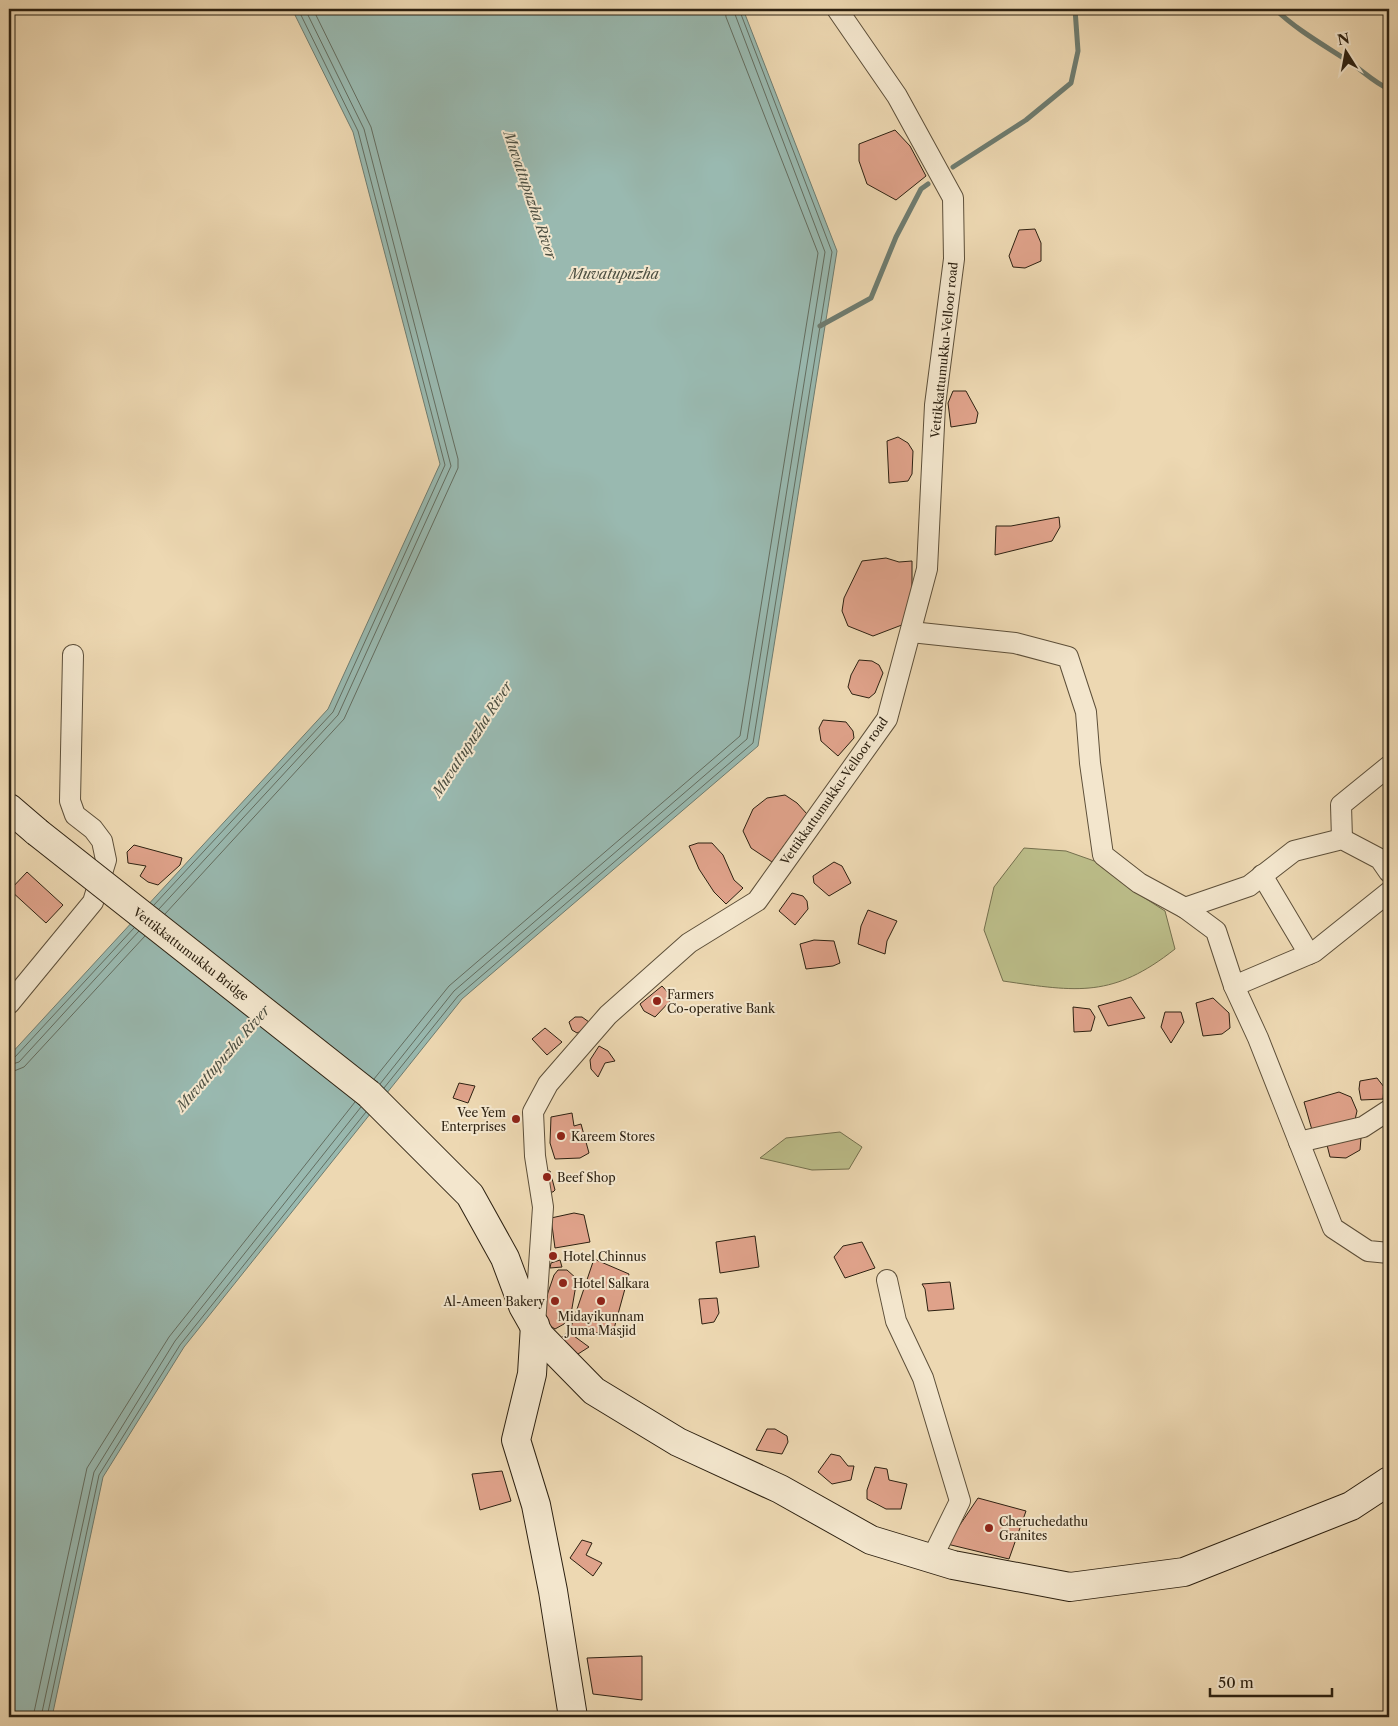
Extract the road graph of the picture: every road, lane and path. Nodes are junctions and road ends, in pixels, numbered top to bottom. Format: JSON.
{"nodes":[{"id":1,"x":837,"y":9,"type":"edge"},
{"id":2,"x":910,"y":632,"type":"junction"},
{"id":3,"x":73,"y":655,"type":"dead end"},
{"id":4,"x":1389,"y":766,"type":"edge"},
{"id":5,"x":9,"y":808,"type":"edge"},
{"id":6,"x":1342,"y":839,"type":"junction"},
{"id":7,"x":1389,"y":872,"type":"edge"},
{"id":8,"x":1262,"y":876,"type":"junction"},
{"id":9,"x":1389,"y":892,"type":"edge"},
{"id":10,"x":1185,"y":908,"type":"junction"},
{"id":11,"x":1309,"y":954,"type":"junction"},
{"id":12,"x":1234,"y":986,"type":"junction"},
{"id":13,"x":9,"y":1004,"type":"edge"},
{"id":14,"x":1389,"y":1110,"type":"edge"},
{"id":15,"x":1299,"y":1142,"type":"junction"},
{"id":16,"x":1389,"y":1253,"type":"edge"},
{"id":17,"x":888,"y":1280,"type":"dead end"},
{"id":18,"x":535,"y":1325,"type":"junction"},
{"id":19,"x":1389,"y":1482,"type":"edge"},
{"id":20,"x":931,"y":1560,"type":"junction"},
{"id":21,"x":573,"y":1717,"type":"edge"}],
"edges":[{"from":1,"to":2,"type":"street","name":"Vettikkattumukku-Velloor road"},
{"from":2,"to":10,"type":"street"},
{"from":2,"to":18,"type":"street","name":"Vettikkattumukku-Velloor road"},
{"from":3,"to":13,"type":"street"},
{"from":4,"to":6,"type":"street"},
{"from":5,"to":18,"type":"main road","name":"Vettikkattumukku Bridge","bridge":true},
{"from":6,"to":7,"type":"street"},
{"from":6,"to":8,"type":"street"},
{"from":8,"to":10,"type":"street"},
{"from":8,"to":11,"type":"street"},
{"from":9,"to":11,"type":"street"},
{"from":10,"to":12,"type":"street"},
{"from":11,"to":12,"type":"street"},
{"from":12,"to":15,"type":"street"},
{"from":14,"to":15,"type":"street"},
{"from":15,"to":16,"type":"street"},
{"from":17,"to":20,"type":"street"},
{"from":18,"to":20,"type":"main road","name":"Vettikkattumukku Bridge"},
{"from":18,"to":21,"type":"main road"},
{"from":19,"to":20,"type":"main road","name":"Vettikkattumukku Bridge"}]}
